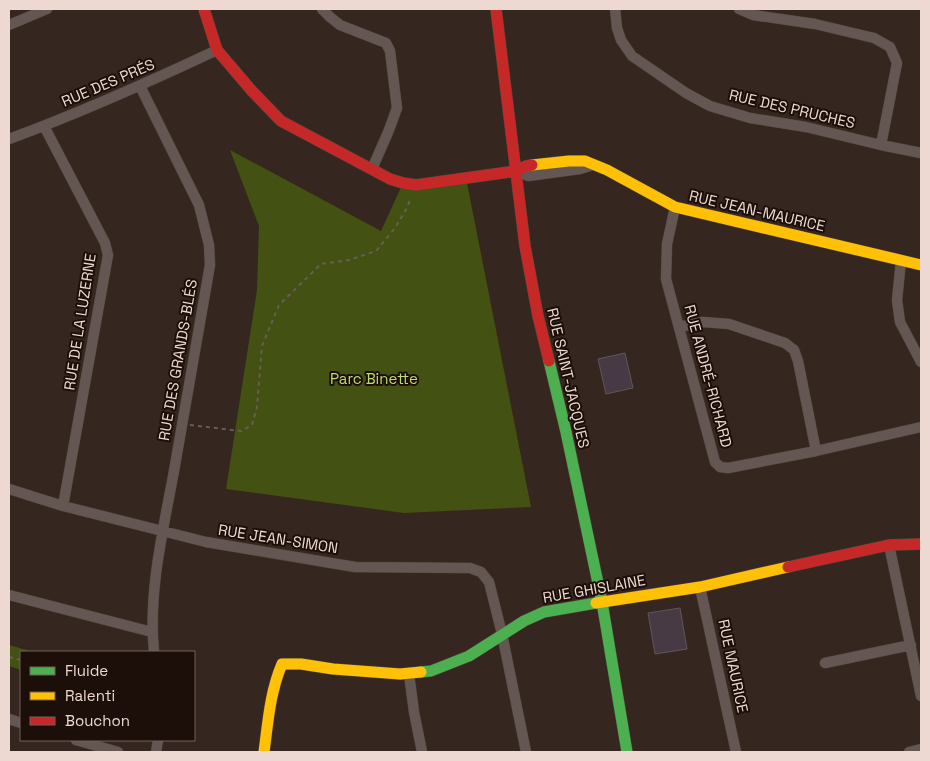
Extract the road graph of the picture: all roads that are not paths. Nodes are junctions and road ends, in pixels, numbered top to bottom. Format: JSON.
{"nodes":[{"id":1,"x":47,"y":9,"type":"edge"},
{"id":2,"x":204,"y":9,"type":"edge"},
{"id":3,"x":322,"y":9,"type":"edge"},
{"id":4,"x":496,"y":9,"type":"edge"},
{"id":5,"x":615,"y":9,"type":"edge"},
{"id":6,"x":740,"y":9,"type":"edge"},
{"id":7,"x":9,"y":25,"type":"edge"},
{"id":8,"x":217,"y":50,"type":"junction"},
{"id":9,"x":140,"y":86,"type":"junction"},
{"id":10,"x":44,"y":126,"type":"junction"},
{"id":11,"x":9,"y":139,"type":"edge"},
{"id":12,"x":881,"y":145,"type":"junction"},
{"id":13,"x":921,"y":153,"type":"edge"},
{"id":14,"x":372,"y":168,"type":"junction"},
{"id":15,"x":516,"y":171,"type":"junction"},
{"id":16,"x":675,"y":207,"type":"junction"},
{"id":17,"x":901,"y":260,"type":"junction"},
{"id":18,"x":921,"y":265,"type":"edge"},
{"id":19,"x":679,"y":327,"type":"junction"},
{"id":20,"x":921,"y":362,"type":"edge"},
{"id":21,"x":921,"y":427,"type":"edge"},
{"id":22,"x":816,"y":451,"type":"junction"},
{"id":23,"x":9,"y":489,"type":"edge"},
{"id":24,"x":63,"y":506,"type":"junction"},
{"id":25,"x":163,"y":531,"type":"junction"},
{"id":26,"x":921,"y":544,"type":"edge"},
{"id":27,"x":890,"y":545,"type":"junction"},
{"id":28,"x":700,"y":587,"type":"junction"},
{"id":29,"x":9,"y":595,"type":"edge"},
{"id":30,"x":602,"y":602,"type":"junction"},
{"id":31,"x":152,"y":632,"type":"junction"},
{"id":32,"x":502,"y":634,"type":"junction"},
{"id":33,"x":911,"y":645,"type":"junction"},
{"id":34,"x":154,"y":651,"type":"edge"},
{"id":35,"x":825,"y":662,"type":"dead end"},
{"id":36,"x":409,"y":674,"type":"junction"},
{"id":37,"x":921,"y":696,"type":"edge"},
{"id":38,"x":80,"y":741,"type":"edge"},
{"id":39,"x":921,"y":749,"type":"edge"},
{"id":40,"x":118,"y":752,"type":"edge"},
{"id":41,"x":264,"y":752,"type":"edge"},
{"id":42,"x":422,"y":752,"type":"edge"},
{"id":43,"x":526,"y":752,"type":"edge"},
{"id":44,"x":627,"y":752,"type":"edge"},
{"id":45,"x":736,"y":752,"type":"edge"},
{"id":46,"x":909,"y":752,"type":"edge"}],
"edges":[{"from":1,"to":7,"type":"street"},
{"from":2,"to":8,"type":"street","name":"RUE JEAN-MAURICE"},
{"from":3,"to":14,"type":"street"},
{"from":4,"to":15,"type":"street","name":"RUE SAINT-JACQUES"},
{"from":5,"to":12,"type":"street","name":"RUE DES PRUCHES"},
{"from":6,"to":12,"type":"street"},
{"from":8,"to":9,"type":"street","name":"RUE DES PRÉS"},
{"from":8,"to":14,"type":"street","name":"RUE JEAN-MAURICE"},
{"from":9,"to":10,"type":"street","name":"RUE DES PRÉS"},
{"from":9,"to":25,"type":"street","name":"RUE DES GRANDS-BLÉS"},
{"from":10,"to":11,"type":"street","name":"RUE DES PRÉS"},
{"from":10,"to":24,"type":"street","name":"RUE DE LA LUZERNE"},
{"from":12,"to":13,"type":"street","name":"RUE DES PRUCHES"},
{"from":14,"to":15,"type":"street","name":"RUE JEAN-MAURICE"},
{"from":15,"to":16,"type":"street","name":"RUE JEAN-MAURICE"},
{"from":15,"to":30,"type":"street","name":"RUE SAINT-JACQUES"},
{"from":16,"to":17,"type":"street","name":"RUE JEAN-MAURICE"},
{"from":16,"to":19,"type":"street","name":"RUE ANDRÉ-RICHARD"},
{"from":17,"to":18,"type":"street","name":"RUE JEAN-MAURICE"},
{"from":17,"to":20,"type":"street"},
{"from":19,"to":22,"type":"street"},
{"from":19,"to":22,"type":"street","name":"RUE ANDRÉ-RICHARD"},
{"from":21,"to":22,"type":"street","name":"RUE ANDRÉ-RICHARD"},
{"from":23,"to":24,"type":"street","name":"RUE JEAN-SIMON"},
{"from":24,"to":25,"type":"street","name":"RUE JEAN-SIMON"},
{"from":25,"to":31,"type":"street","name":"RUE DES GRANDS-BLÉS"},
{"from":25,"to":32,"type":"street","name":"RUE JEAN-SIMON"},
{"from":26,"to":27,"type":"street","name":"RUE GHISLAINE"},
{"from":27,"to":28,"type":"street","name":"RUE GHISLAINE"},
{"from":27,"to":33,"type":"street"},
{"from":28,"to":30,"type":"street","name":"RUE GHISLAINE"},
{"from":28,"to":45,"type":"street","name":"RUE MAURICE"},
{"from":29,"to":31,"type":"street"},
{"from":30,"to":32,"type":"street","name":"RUE GHISLAINE"},
{"from":30,"to":44,"type":"street","name":"RUE SAINT-JACQUES"},
{"from":31,"to":34,"type":"street","name":"RUE DES GRANDS-BLÉS"},
{"from":32,"to":36,"type":"street","name":"RUE GHISLAINE"},
{"from":32,"to":43,"type":"street","name":"RUE JEAN-SIMON"},
{"from":33,"to":35,"type":"street"},
{"from":33,"to":37,"type":"street"},
{"from":36,"to":41,"type":"street","name":"RUE GHISLAINE"},
{"from":36,"to":42,"type":"street"},
{"from":38,"to":40,"type":"street"},
{"from":39,"to":46,"type":"street"}]}
